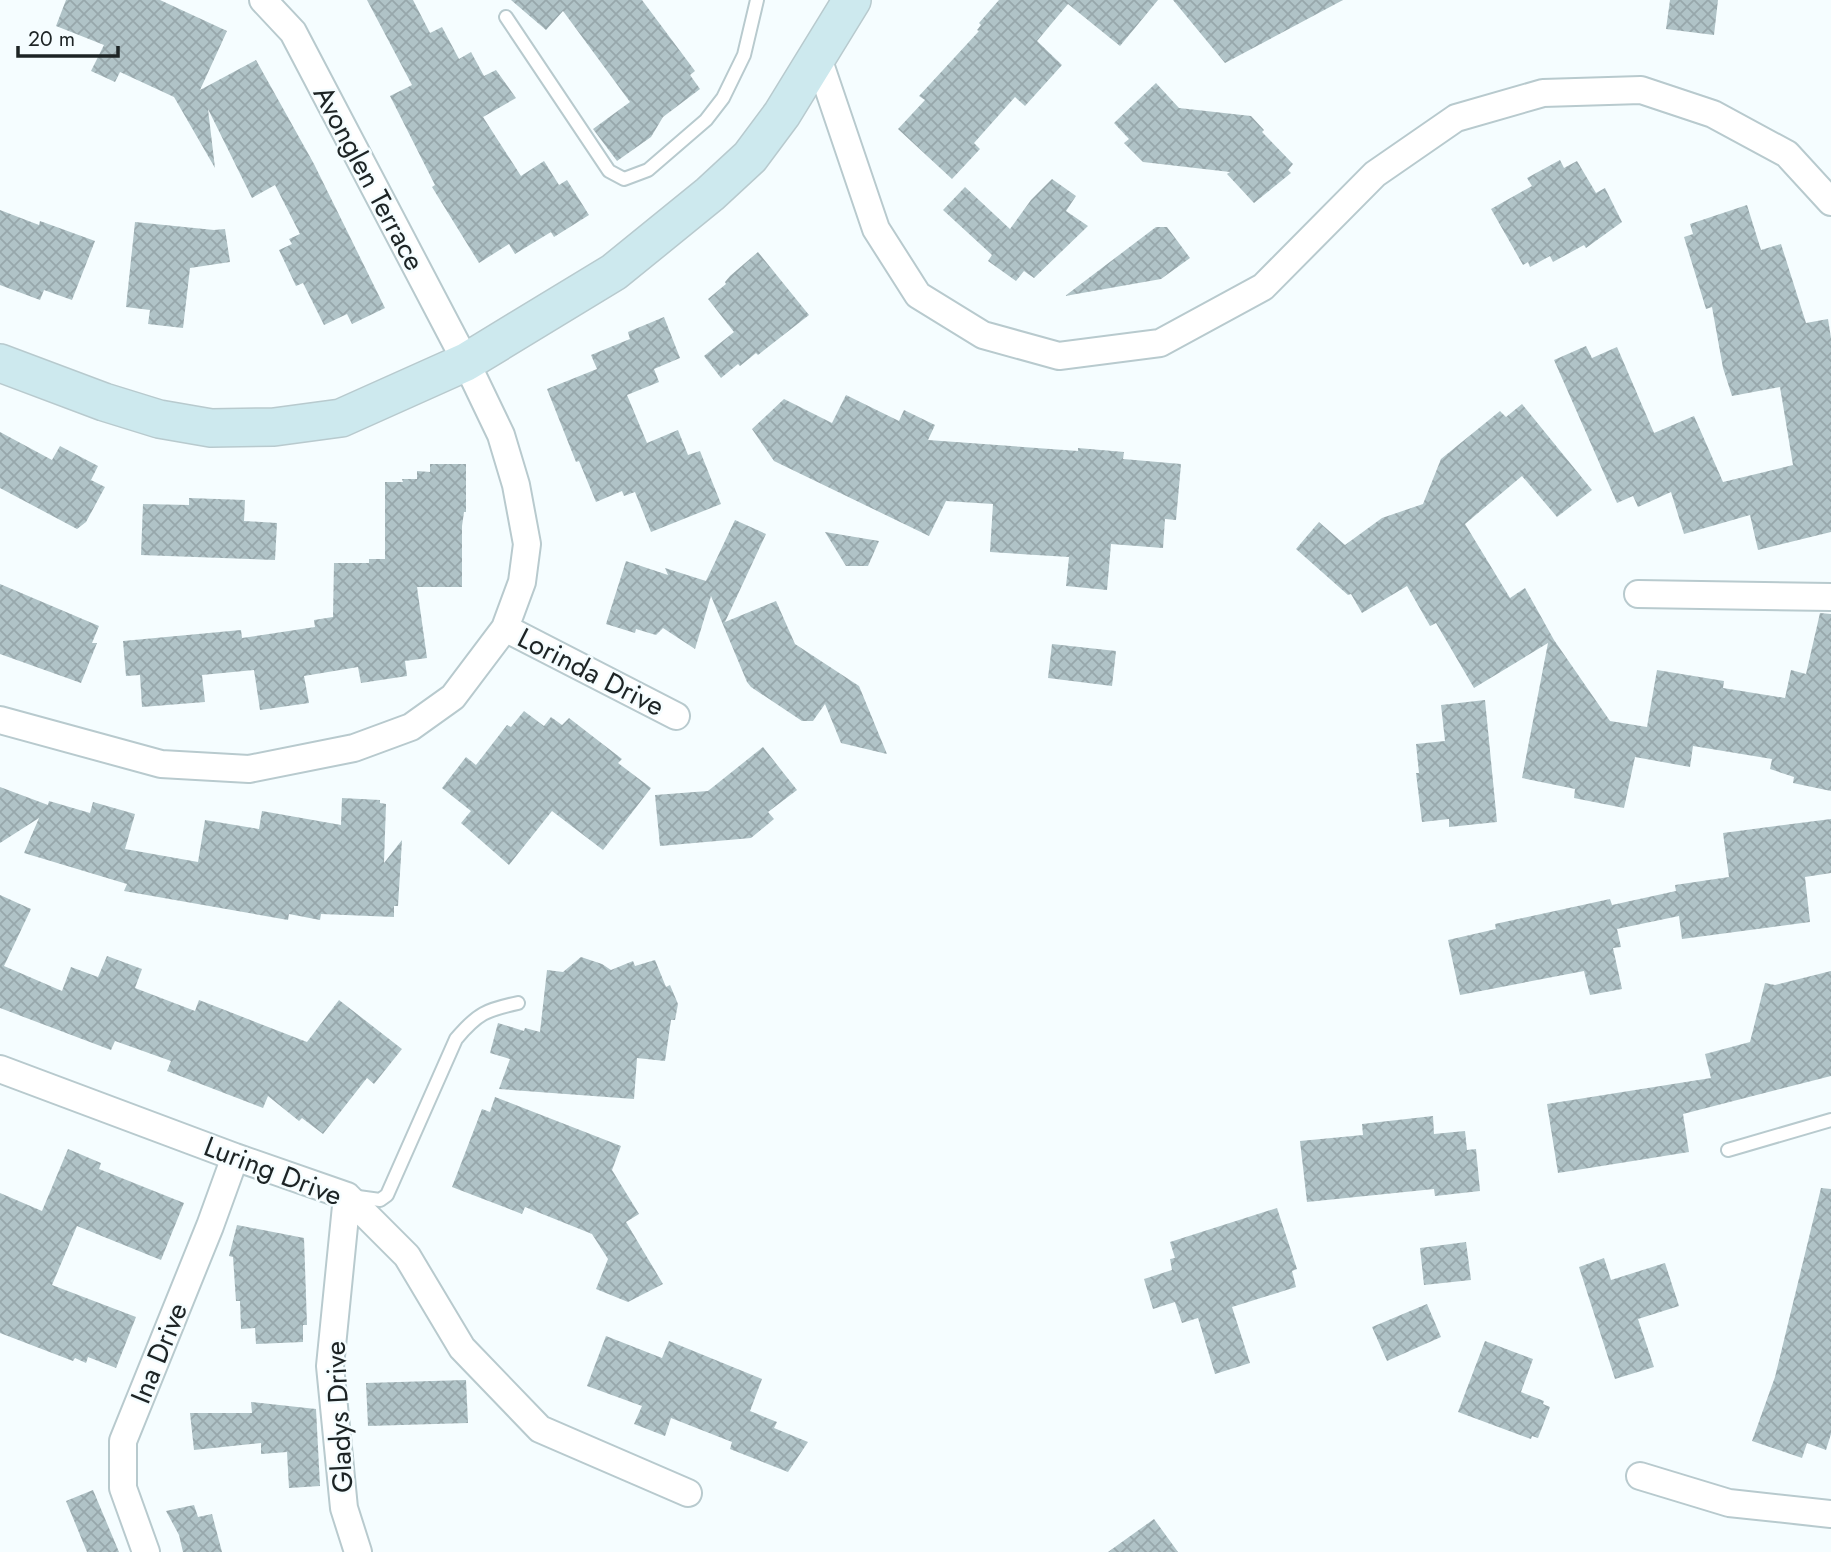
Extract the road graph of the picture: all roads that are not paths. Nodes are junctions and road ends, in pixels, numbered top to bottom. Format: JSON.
{"nodes":[{"id":1,"x":263,"y":0,"type":"edge"},
{"id":2,"x":757,"y":0,"type":"edge"},
{"id":3,"x":852,"y":0,"type":"edge"},
{"id":4,"x":506,"y":17,"type":"dead end"},
{"id":5,"x":818,"y":58,"type":"junction"},
{"id":6,"x":1831,"y":202,"type":"edge"},
{"id":7,"x":0,"y":362,"type":"edge"},
{"id":8,"x":467,"y":362,"type":"junction"},
{"id":9,"x":1638,"y":594,"type":"dead end"},
{"id":10,"x":1831,"y":597,"type":"edge"},
{"id":11,"x":505,"y":628,"type":"junction"},
{"id":12,"x":676,"y":716,"type":"dead end"},
{"id":13,"x":0,"y":720,"type":"edge"},
{"id":14,"x":518,"y":1003,"type":"dead end"},
{"id":15,"x":0,"y":1069,"type":"edge"},
{"id":16,"x":1831,"y":1120,"type":"edge"},
{"id":17,"x":1728,"y":1150,"type":"dead end"},
{"id":18,"x":235,"y":1157,"type":"junction"},
{"id":19,"x":347,"y":1196,"type":"junction"},
{"id":20,"x":1640,"y":1476,"type":"dead end"},
{"id":21,"x":688,"y":1493,"type":"dead end"},
{"id":22,"x":1831,"y":1514,"type":"edge"},
{"id":23,"x":146,"y":1552,"type":"edge"},
{"id":24,"x":358,"y":1552,"type":"edge"}],
"edges":[{"from":1,"to":8,"type":"street","name":"Avonglen Terrace"},
{"from":2,"to":4,"type":"lane"},
{"from":3,"to":5,"type":"street"},
{"from":5,"to":6,"type":"street"},
{"from":5,"to":8,"type":"street"},
{"from":7,"to":8,"type":"street"},
{"from":8,"to":11,"type":"street","name":"Avonglen Terrace"},
{"from":9,"to":10,"type":"street"},
{"from":11,"to":12,"type":"street","name":"Lorinda Drive"},
{"from":11,"to":13,"type":"street","name":"Avonglen Terrace"},
{"from":14,"to":19,"type":"lane"},
{"from":15,"to":18,"type":"street","name":"Luring Drive"},
{"from":16,"to":17,"type":"lane"},
{"from":18,"to":19,"type":"street","name":"Luring Drive"},
{"from":18,"to":23,"type":"street","name":"Ina Drive"},
{"from":19,"to":21,"type":"street","name":"Luring Drive"},
{"from":19,"to":24,"type":"street","name":"Gladys Drive"},
{"from":20,"to":22,"type":"street"}]}
